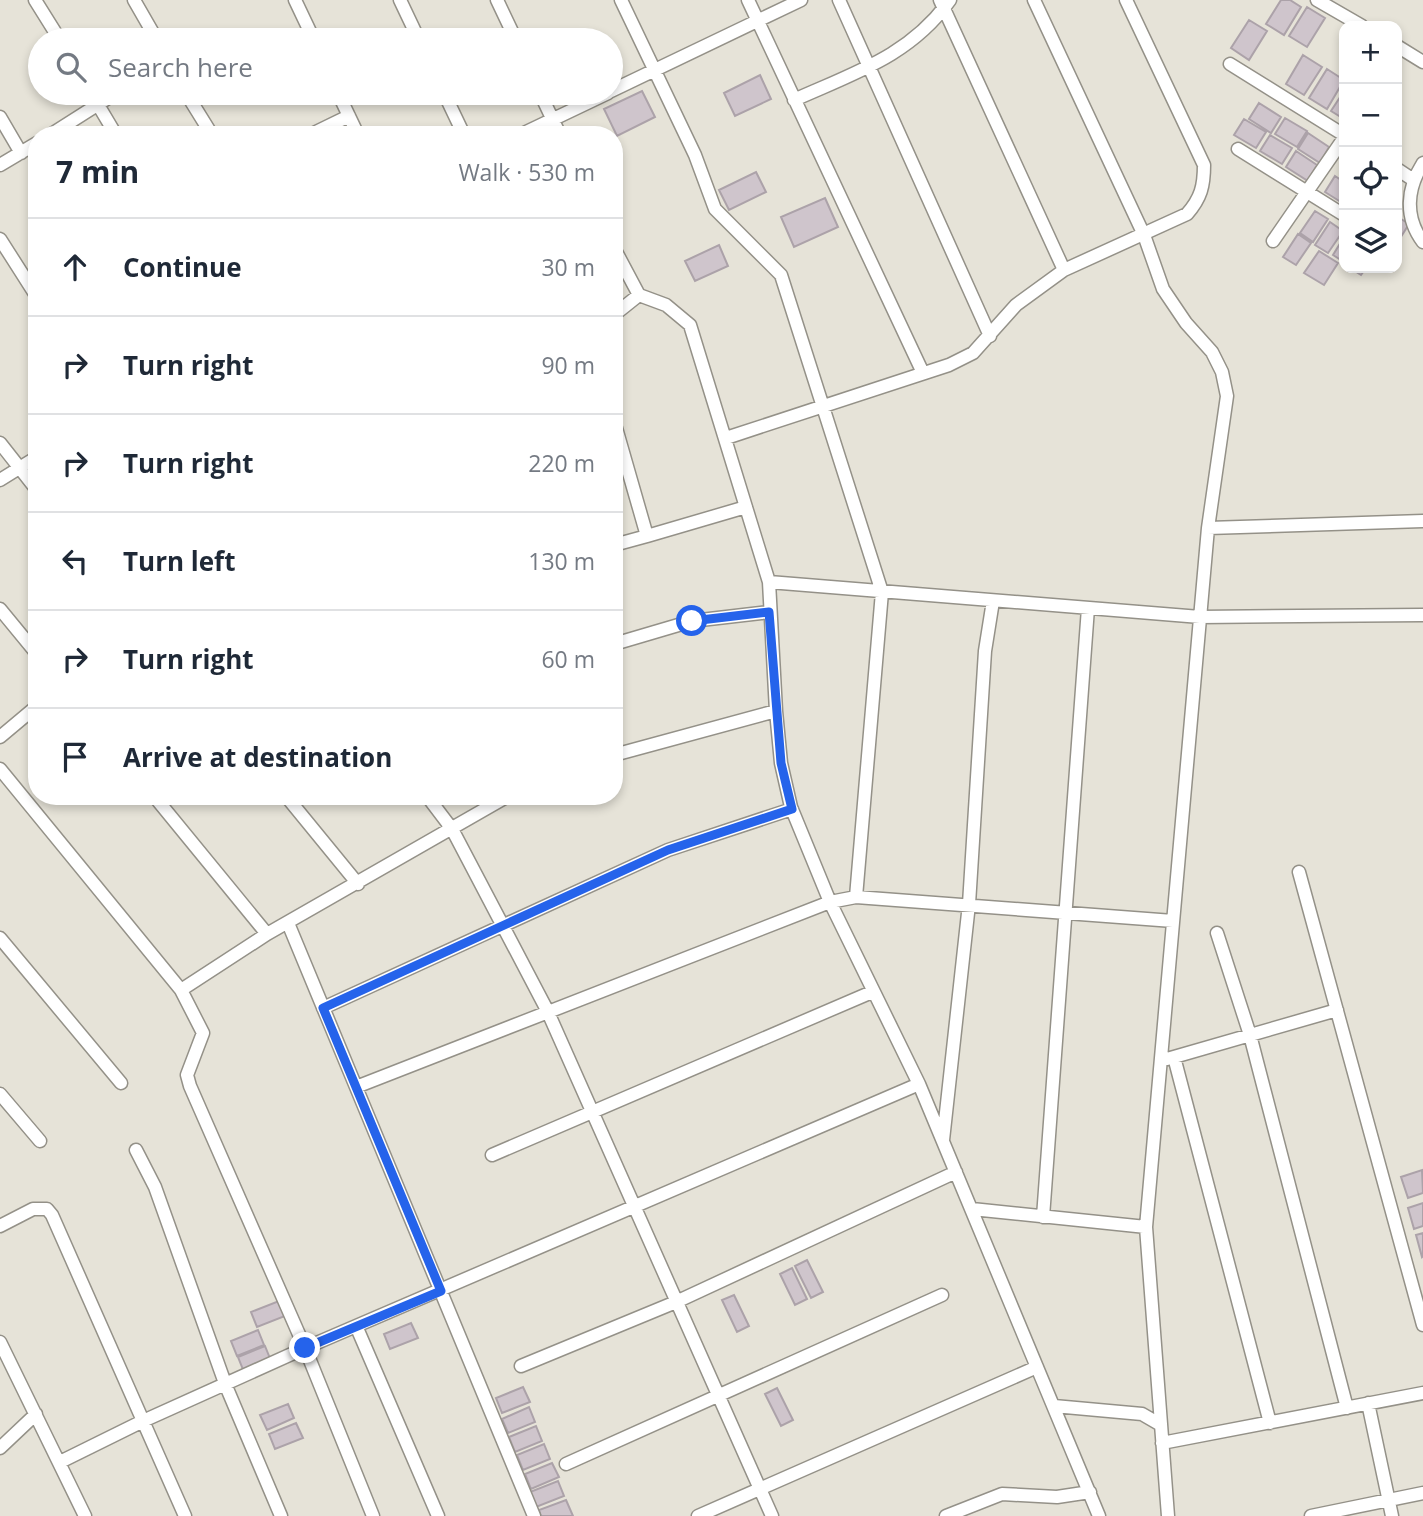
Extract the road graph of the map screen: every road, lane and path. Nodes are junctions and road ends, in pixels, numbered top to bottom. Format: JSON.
{"nodes":[{"id":1,"x":35,"y":0,"type":"edge"},
{"id":2,"x":134,"y":0,"type":"edge"},
{"id":3,"x":295,"y":0,"type":"edge"},
{"id":4,"x":400,"y":0,"type":"edge"},
{"id":5,"x":497,"y":0,"type":"edge"},
{"id":6,"x":621,"y":0,"type":"edge"},
{"id":7,"x":748,"y":0,"type":"edge"},
{"id":8,"x":801,"y":0,"type":"edge"},
{"id":9,"x":839,"y":0,"type":"edge"},
{"id":10,"x":1034,"y":0,"type":"edge"},
{"id":11,"x":1126,"y":0,"type":"edge"},
{"id":12,"x":1317,"y":0,"type":"edge"},
{"id":13,"x":945,"y":3,"type":"edge"},
{"id":14,"x":758,"y":20,"type":"junction"},
{"id":15,"x":1353,"y":21,"type":"edge"},
{"id":16,"x":52,"y":28,"type":"edge"},
{"id":17,"x":150,"y":28,"type":"edge"},
{"id":18,"x":308,"y":28,"type":"edge"},
{"id":19,"x":413,"y":28,"type":"edge"},
{"id":20,"x":510,"y":28,"type":"edge"},
{"id":21,"x":1402,"y":49,"type":"edge"},
{"id":22,"x":1423,"y":62,"type":"edge"},
{"id":23,"x":1230,"y":64,"type":"dead end"},
{"id":24,"x":869,"y":67,"type":"junction"},
{"id":25,"x":656,"y":70,"type":"junction"},
{"id":26,"x":623,"y":85,"type":"edge"},
{"id":27,"x":794,"y":100,"type":"junction"},
{"id":28,"x":86,"y":105,"type":"edge"},
{"id":29,"x":99,"y":105,"type":"edge"},
{"id":30,"x":194,"y":105,"type":"edge"},
{"id":31,"x":344,"y":105,"type":"edge"},
{"id":32,"x":450,"y":105,"type":"edge"},
{"id":33,"x":546,"y":105,"type":"edge"},
{"id":34,"x":582,"y":105,"type":"edge"},
{"id":35,"x":349,"y":116,"type":"junction"},
{"id":36,"x":0,"y":117,"type":"edge"},
{"id":37,"x":553,"y":119,"type":"junction"},
{"id":38,"x":61,"y":126,"type":"edge"},
{"id":39,"x":111,"y":126,"type":"edge"},
{"id":40,"x":207,"y":126,"type":"edge"},
{"id":41,"x":328,"y":126,"type":"edge"},
{"id":42,"x":354,"y":126,"type":"edge"},
{"id":43,"x":460,"y":126,"type":"edge"},
{"id":44,"x":539,"y":126,"type":"edge"},
{"id":45,"x":556,"y":126,"type":"edge"},
{"id":46,"x":1339,"y":134,"type":"edge"},
{"id":47,"x":1339,"y":144,"type":"edge"},
{"id":48,"x":28,"y":149,"type":"edge"},
{"id":49,"x":1238,"y":149,"type":"dead end"},
{"id":50,"x":21,"y":153,"type":"junction"},
{"id":51,"x":1423,"y":163,"type":"edge"},
{"id":52,"x":0,"y":165,"type":"edge"},
{"id":53,"x":1402,"y":172,"type":"edge"},
{"id":54,"x":1412,"y":179,"type":"junction"},
{"id":55,"x":1307,"y":192,"type":"junction"},
{"id":56,"x":1339,"y":212,"type":"edge"},
{"id":57,"x":1143,"y":235,"type":"junction"},
{"id":58,"x":0,"y":239,"type":"edge"},
{"id":59,"x":1273,"y":241,"type":"dead end"},
{"id":60,"x":1423,"y":242,"type":"edge"},
{"id":61,"x":623,"y":265,"type":"edge"},
{"id":62,"x":1064,"y":270,"type":"junction"},
{"id":63,"x":28,"y":283,"type":"edge"},
{"id":64,"x":639,"y":295,"type":"junction"},
{"id":65,"x":623,"y":308,"type":"edge"},
{"id":66,"x":990,"y":336,"type":"junction"},
{"id":67,"x":923,"y":373,"type":"junction"},
{"id":68,"x":823,"y":407,"type":"junction"},
{"id":69,"x":726,"y":438,"type":"junction"},
{"id":70,"x":0,"y":443,"type":"edge"},
{"id":71,"x":623,"y":452,"type":"edge"},
{"id":72,"x":28,"y":463,"type":"edge"},
{"id":73,"x":20,"y":468,"type":"junction"},
{"id":74,"x":28,"y":478,"type":"edge"},
{"id":75,"x":0,"y":480,"type":"edge"},
{"id":76,"x":746,"y":507,"type":"junction"},
{"id":77,"x":1423,"y":521,"type":"edge"},
{"id":78,"x":1208,"y":527,"type":"junction"},
{"id":79,"x":648,"y":536,"type":"junction"},
{"id":80,"x":623,"y":543,"type":"edge"},
{"id":81,"x":769,"y":582,"type":"junction"},
{"id":82,"x":882,"y":592,"type":"junction"},
{"id":83,"x":993,"y":601,"type":"junction"},
{"id":84,"x":1088,"y":608,"type":"junction"},
{"id":85,"x":0,"y":609,"type":"edge"},
{"id":86,"x":769,"y":612,"type":"junction"},
{"id":87,"x":1423,"y":615,"type":"edge"},
{"id":88,"x":1200,"y":617,"type":"junction"},
{"id":89,"x":623,"y":641,"type":"edge"},
{"id":90,"x":28,"y":643,"type":"edge"},
{"id":91,"x":776,"y":711,"type":"junction"},
{"id":92,"x":28,"y":714,"type":"edge"},
{"id":93,"x":0,"y":737,"type":"edge"},
{"id":94,"x":623,"y":753,"type":"edge"},
{"id":95,"x":0,"y":769,"type":"edge"},
{"id":96,"x":28,"y":803,"type":"edge"},
{"id":97,"x":29,"y":805,"type":"edge"},
{"id":98,"x":161,"y":805,"type":"edge"},
{"id":99,"x":293,"y":805,"type":"edge"},
{"id":100,"x":434,"y":805,"type":"edge"},
{"id":101,"x":492,"y":805,"type":"edge"},
{"id":102,"x":792,"y":809,"type":"junction"},
{"id":103,"x":452,"y":828,"type":"junction"},
{"id":104,"x":1299,"y":873,"type":"dead end"},
{"id":105,"x":358,"y":884,"type":"junction"},
{"id":106,"x":856,"y":898,"type":"junction"},
{"id":107,"x":830,"y":902,"type":"junction"},
{"id":108,"x":969,"y":904,"type":"junction"},
{"id":109,"x":1066,"y":913,"type":"junction"},
{"id":110,"x":1173,"y":921,"type":"junction"},
{"id":111,"x":288,"y":923,"type":"junction"},
{"id":112,"x":502,"y":924,"type":"junction"},
{"id":113,"x":1217,"y":933,"type":"dead end"},
{"id":114,"x":267,"y":934,"type":"junction"},
{"id":115,"x":0,"y":938,"type":"edge"},
{"id":116,"x":181,"y":990,"type":"junction"},
{"id":117,"x":872,"y":992,"type":"junction"},
{"id":118,"x":323,"y":1008,"type":"junction"},
{"id":119,"x":547,"y":1010,"type":"junction"},
{"id":120,"x":1337,"y":1010,"type":"junction"},
{"id":121,"x":1250,"y":1035,"type":"junction"},
{"id":122,"x":1174,"y":1057,"type":"junction"},
{"id":123,"x":1160,"y":1062,"type":"junction"},
{"id":124,"x":121,"y":1083,"type":"dead end"},
{"id":125,"x":919,"y":1084,"type":"junction"},
{"id":126,"x":356,"y":1087,"type":"junction"},
{"id":127,"x":0,"y":1094,"type":"edge"},
{"id":128,"x":592,"y":1111,"type":"junction"},
{"id":129,"x":40,"y":1141,"type":"dead end"},
{"id":130,"x":943,"y":1142,"type":"junction"},
{"id":131,"x":136,"y":1150,"type":"dead end"},
{"id":132,"x":492,"y":1155,"type":"dead end"},
{"id":133,"x":956,"y":1172,"type":"junction"},
{"id":134,"x":634,"y":1206,"type":"junction"},
{"id":135,"x":972,"y":1209,"type":"junction"},
{"id":136,"x":1043,"y":1217,"type":"junction"},
{"id":137,"x":2,"y":1223,"type":"edge"},
{"id":138,"x":1146,"y":1227,"type":"junction"},
{"id":139,"x":441,"y":1291,"type":"junction"},
{"id":140,"x":942,"y":1295,"type":"dead end"},
{"id":141,"x":676,"y":1302,"type":"junction"},
{"id":142,"x":1423,"y":1325,"type":"edge"},
{"id":143,"x":357,"y":1328,"type":"junction"},
{"id":144,"x":0,"y":1342,"type":"edge"},
{"id":145,"x":305,"y":1348,"type":"junction"},
{"id":146,"x":521,"y":1366,"type":"dead end"},
{"id":147,"x":1037,"y":1367,"type":"junction"},
{"id":148,"x":226,"y":1386,"type":"junction"},
{"id":149,"x":1423,"y":1392,"type":"edge"},
{"id":150,"x":718,"y":1395,"type":"junction"},
{"id":151,"x":1368,"y":1403,"type":"junction"},
{"id":152,"x":1054,"y":1406,"type":"junction"},
{"id":153,"x":1347,"y":1408,"type":"junction"},
{"id":154,"x":36,"y":1415,"type":"junction"},
{"id":155,"x":143,"y":1421,"type":"junction"},
{"id":156,"x":1270,"y":1423,"type":"junction"},
{"id":157,"x":1161,"y":1425,"type":"junction"},
{"id":158,"x":1162,"y":1443,"type":"junction"},
{"id":159,"x":0,"y":1448,"type":"edge"},
{"id":160,"x":60,"y":1462,"type":"junction"},
{"id":161,"x":566,"y":1464,"type":"dead end"},
{"id":162,"x":760,"y":1491,"type":"junction"},
{"id":163,"x":1090,"y":1492,"type":"junction"},
{"id":164,"x":1423,"y":1493,"type":"edge"},
{"id":165,"x":1388,"y":1500,"type":"junction"},
{"id":166,"x":80,"y":1513,"type":"edge"},
{"id":167,"x":185,"y":1516,"type":"edge"},
{"id":168,"x":281,"y":1516,"type":"edge"},
{"id":169,"x":373,"y":1516,"type":"edge"},
{"id":170,"x":438,"y":1516,"type":"edge"},
{"id":171,"x":534,"y":1516,"type":"edge"},
{"id":172,"x":698,"y":1516,"type":"edge"},
{"id":173,"x":772,"y":1516,"type":"edge"},
{"id":174,"x":946,"y":1516,"type":"edge"},
{"id":175,"x":1099,"y":1516,"type":"edge"},
{"id":176,"x":1168,"y":1516,"type":"edge"},
{"id":177,"x":1311,"y":1516,"type":"edge"},
{"id":178,"x":1392,"y":1516,"type":"edge"}],
"edges":[{"from":1,"to":16,"type":"street"},
{"from":2,"to":17,"type":"street"},
{"from":3,"to":18,"type":"street"},
{"from":4,"to":19,"type":"street"},
{"from":5,"to":20,"type":"street"},
{"from":6,"to":25,"type":"street"},
{"from":7,"to":14,"type":"street"},
{"from":8,"to":14,"type":"street"},
{"from":9,"to":24,"type":"street"},
{"from":10,"to":57,"type":"street"},
{"from":11,"to":57,"type":"street"},
{"from":12,"to":15,"type":"street"},
{"from":13,"to":24,"type":"street"},
{"from":13,"to":62,"type":"street"},
{"from":14,"to":25,"type":"street"},
{"from":14,"to":27,"type":"street"},
{"from":21,"to":22,"type":"street"},
{"from":23,"to":46,"type":"street"},
{"from":24,"to":27,"type":"street"},
{"from":24,"to":66,"type":"street"},
{"from":25,"to":26,"type":"street"},
{"from":25,"to":68,"type":"street"},
{"from":27,"to":67,"type":"street"},
{"from":28,"to":38,"type":"street"},
{"from":29,"to":39,"type":"street"},
{"from":30,"to":40,"type":"street"},
{"from":31,"to":35,"type":"street"},
{"from":32,"to":43,"type":"street"},
{"from":33,"to":37,"type":"street"},
{"from":34,"to":37,"type":"street"},
{"from":35,"to":41,"type":"street"},
{"from":35,"to":42,"type":"street"},
{"from":36,"to":50,"type":"street"},
{"from":37,"to":44,"type":"street"},
{"from":37,"to":45,"type":"street"},
{"from":47,"to":55,"type":"street"},
{"from":48,"to":50,"type":"street"},
{"from":49,"to":55,"type":"street"},
{"from":50,"to":52,"type":"street"},
{"from":51,"to":54,"type":"street"},
{"from":53,"to":54,"type":"street"},
{"from":54,"to":60,"type":"street"},
{"from":55,"to":56,"type":"street"},
{"from":55,"to":59,"type":"street"},
{"from":57,"to":62,"type":"street"},
{"from":57,"to":78,"type":"street"},
{"from":58,"to":63,"type":"street"},
{"from":61,"to":64,"type":"street"},
{"from":62,"to":66,"type":"street"},
{"from":64,"to":65,"type":"street"},
{"from":64,"to":69,"type":"street"},
{"from":66,"to":67,"type":"street"},
{"from":67,"to":68,"type":"street"},
{"from":68,"to":69,"type":"street"},
{"from":68,"to":82,"type":"street"},
{"from":69,"to":76,"type":"street"},
{"from":70,"to":73,"type":"street"},
{"from":71,"to":79,"type":"street"},
{"from":72,"to":73,"type":"street"},
{"from":73,"to":74,"type":"street"},
{"from":73,"to":75,"type":"street"},
{"from":76,"to":79,"type":"street"},
{"from":76,"to":81,"type":"street"},
{"from":77,"to":78,"type":"street"},
{"from":78,"to":88,"type":"street"},
{"from":79,"to":80,"type":"street"},
{"from":81,"to":82,"type":"street"},
{"from":81,"to":86,"type":"street"},
{"from":82,"to":83,"type":"street"},
{"from":82,"to":106,"type":"street"},
{"from":83,"to":84,"type":"street"},
{"from":83,"to":108,"type":"street"},
{"from":84,"to":88,"type":"street"},
{"from":84,"to":109,"type":"street"},
{"from":85,"to":90,"type":"street"},
{"from":86,"to":89,"type":"street"},
{"from":86,"to":91,"type":"street"},
{"from":87,"to":88,"type":"street"},
{"from":88,"to":110,"type":"street"},
{"from":91,"to":94,"type":"street"},
{"from":91,"to":102,"type":"street"},
{"from":92,"to":93,"type":"street"},
{"from":95,"to":96,"type":"street"},
{"from":97,"to":116,"type":"street"},
{"from":98,"to":114,"type":"street"},
{"from":99,"to":105,"type":"street"},
{"from":100,"to":103,"type":"street"},
{"from":101,"to":103,"type":"street"},
{"from":102,"to":107,"type":"street"},
{"from":102,"to":112,"type":"street"},
{"from":103,"to":105,"type":"street"},
{"from":103,"to":112,"type":"street"},
{"from":104,"to":120,"type":"street"},
{"from":105,"to":111,"type":"street"},
{"from":106,"to":107,"type":"street"},
{"from":106,"to":108,"type":"street"},
{"from":107,"to":117,"type":"street"},
{"from":107,"to":119,"type":"street"},
{"from":108,"to":109,"type":"street"},
{"from":108,"to":130,"type":"street"},
{"from":109,"to":110,"type":"street"},
{"from":109,"to":136,"type":"street"},
{"from":110,"to":123,"type":"street"},
{"from":111,"to":114,"type":"street"},
{"from":111,"to":118,"type":"street"},
{"from":112,"to":118,"type":"street"},
{"from":112,"to":119,"type":"street"},
{"from":113,"to":121,"type":"street"},
{"from":114,"to":116,"type":"street"},
{"from":115,"to":124,"type":"street"},
{"from":116,"to":145,"type":"street"},
{"from":117,"to":125,"type":"street"},
{"from":117,"to":128,"type":"street"},
{"from":118,"to":126,"type":"street"},
{"from":119,"to":126,"type":"street"},
{"from":119,"to":128,"type":"street"},
{"from":120,"to":121,"type":"street"},
{"from":120,"to":142,"type":"street"},
{"from":121,"to":122,"type":"street"},
{"from":121,"to":153,"type":"street"},
{"from":122,"to":123,"type":"street"},
{"from":122,"to":156,"type":"street"},
{"from":123,"to":138,"type":"street"},
{"from":125,"to":130,"type":"street"},
{"from":125,"to":134,"type":"street"},
{"from":126,"to":139,"type":"street"},
{"from":127,"to":129,"type":"street"},
{"from":128,"to":132,"type":"street"},
{"from":128,"to":134,"type":"street"},
{"from":130,"to":133,"type":"street"},
{"from":131,"to":148,"type":"street"},
{"from":133,"to":135,"type":"street"},
{"from":133,"to":141,"type":"street"},
{"from":134,"to":139,"type":"street"},
{"from":134,"to":141,"type":"street"},
{"from":135,"to":136,"type":"street"},
{"from":135,"to":147,"type":"street"},
{"from":136,"to":138,"type":"street"},
{"from":137,"to":155,"type":"street"},
{"from":138,"to":157,"type":"street"},
{"from":139,"to":143,"type":"street"},
{"from":139,"to":171,"type":"street"},
{"from":140,"to":150,"type":"street"},
{"from":141,"to":146,"type":"street"},
{"from":141,"to":150,"type":"street"},
{"from":143,"to":145,"type":"street"},
{"from":143,"to":170,"type":"street"},
{"from":144,"to":154,"type":"street"},
{"from":145,"to":148,"type":"street"},
{"from":145,"to":169,"type":"street"},
{"from":147,"to":152,"type":"street"},
{"from":147,"to":162,"type":"street"},
{"from":148,"to":155,"type":"street"},
{"from":148,"to":168,"type":"street"},
{"from":149,"to":151,"type":"street"},
{"from":150,"to":161,"type":"street"},
{"from":150,"to":162,"type":"street"},
{"from":151,"to":153,"type":"street"},
{"from":151,"to":165,"type":"street"},
{"from":152,"to":157,"type":"street"},
{"from":152,"to":163,"type":"street"},
{"from":153,"to":156,"type":"street"},
{"from":154,"to":159,"type":"street"},
{"from":154,"to":160,"type":"street"},
{"from":155,"to":160,"type":"street"},
{"from":155,"to":167,"type":"street"},
{"from":156,"to":158,"type":"street"},
{"from":157,"to":158,"type":"street"},
{"from":158,"to":176,"type":"street"},
{"from":160,"to":166,"type":"street"},
{"from":162,"to":172,"type":"street"},
{"from":162,"to":173,"type":"street"},
{"from":163,"to":174,"type":"street"},
{"from":163,"to":175,"type":"street"},
{"from":164,"to":165,"type":"street"},
{"from":165,"to":177,"type":"street"},
{"from":165,"to":178,"type":"street"}]}
